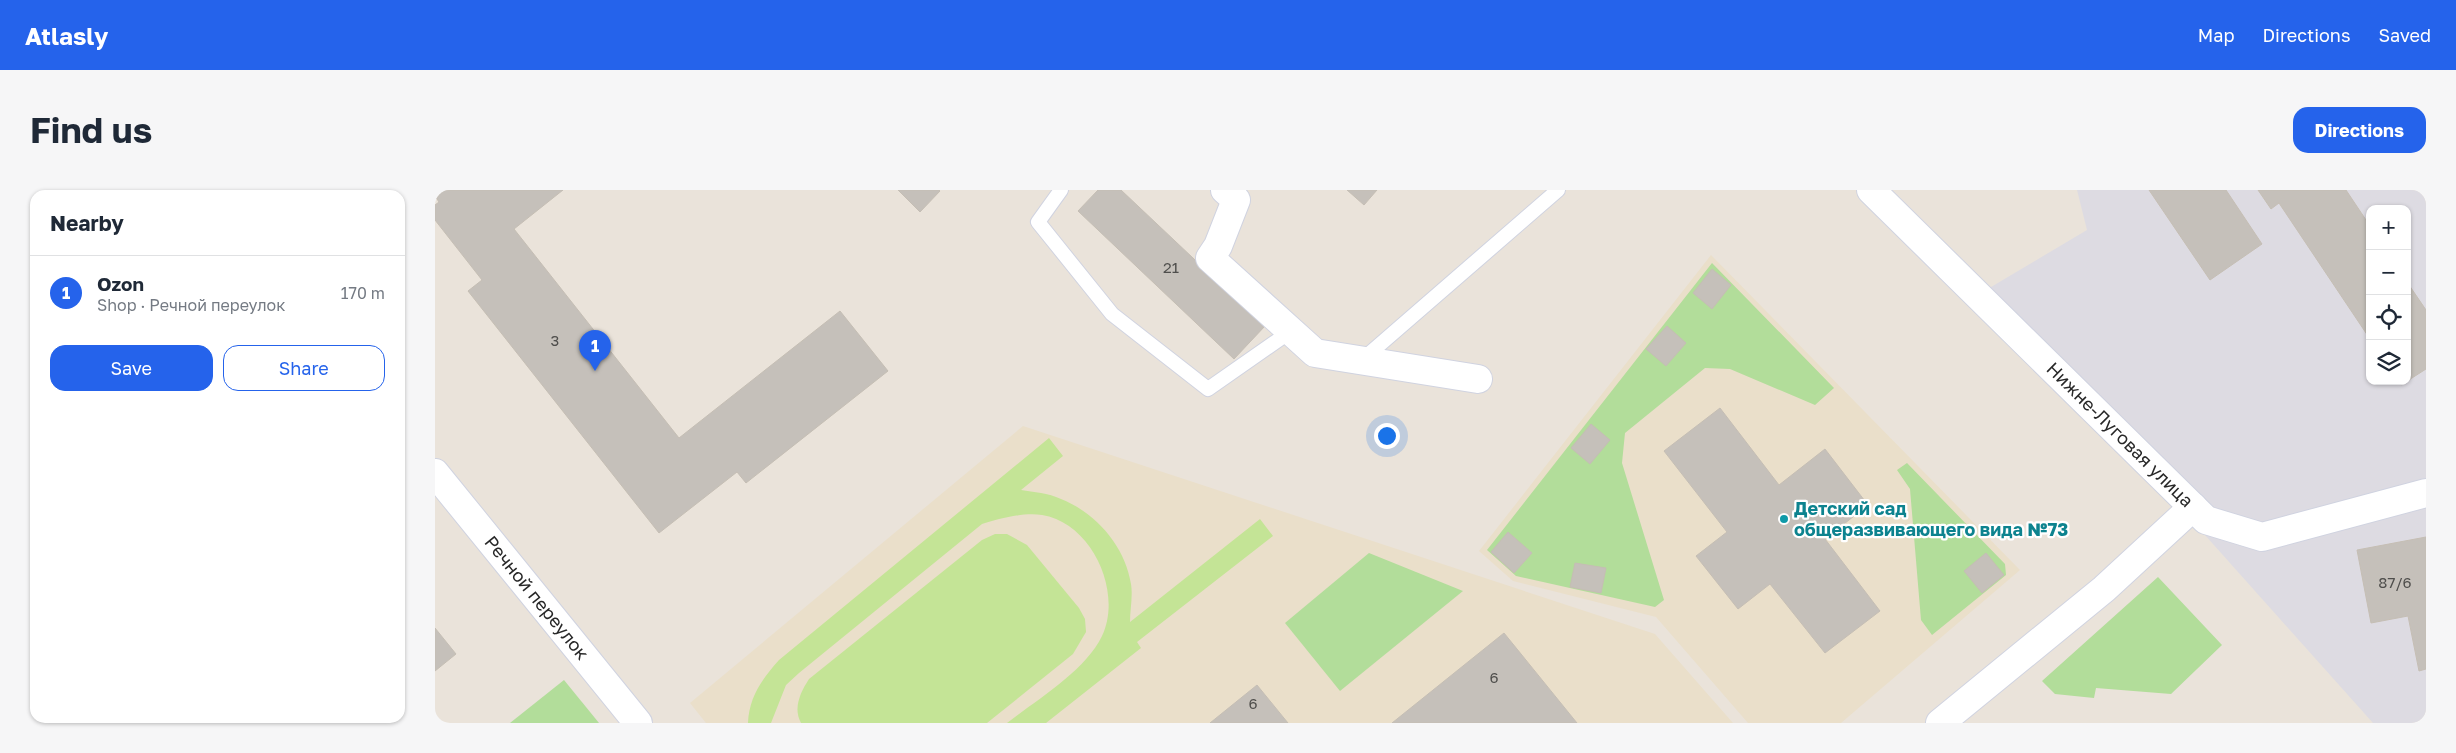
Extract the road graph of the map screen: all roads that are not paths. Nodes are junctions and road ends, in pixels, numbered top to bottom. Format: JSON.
{"nodes":[{"id":1,"x":1061,"y":190,"type":"edge"},
{"id":2,"x":1225,"y":190,"type":"edge"},
{"id":3,"x":1558,"y":190,"type":"edge"},
{"id":4,"x":1871,"y":190,"type":"edge"},
{"id":5,"x":1291,"y":332,"type":"junction"},
{"id":6,"x":1362,"y":360,"type":"junction"},
{"id":7,"x":1478,"y":379,"type":"dead end"},
{"id":8,"x":435,"y":473,"type":"edge"},
{"id":9,"x":2426,"y":493,"type":"edge"},
{"id":10,"x":2193,"y":507,"type":"junction"},
{"id":11,"x":638,"y":723,"type":"edge"},
{"id":12,"x":1940,"y":723,"type":"edge"}],
"edges":[{"from":1,"to":5,"type":"lane"},
{"from":2,"to":5,"type":"street"},
{"from":3,"to":6,"type":"lane"},
{"from":4,"to":10,"type":"street","name":"Нижне-Луговая улица"},
{"from":5,"to":6,"type":"street"},
{"from":6,"to":7,"type":"street"},
{"from":8,"to":11,"type":"street","name":"Речной переулок"},
{"from":9,"to":10,"type":"street","name":"Нижне-Луговая улица"},
{"from":10,"to":12,"type":"street"}]}
